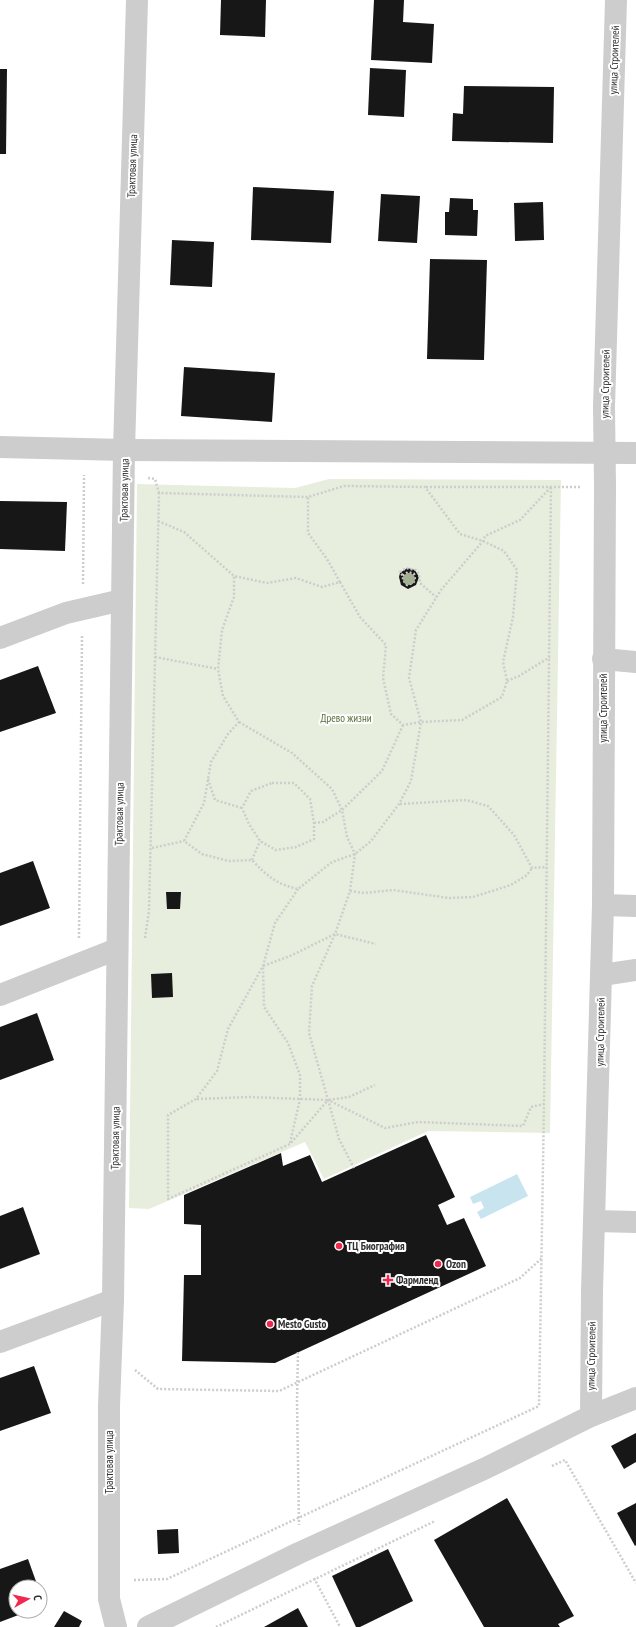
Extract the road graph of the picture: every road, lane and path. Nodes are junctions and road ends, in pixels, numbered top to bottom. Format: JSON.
{"nodes":[{"id":1,"x":137,"y":0,"type":"edge"},
{"id":2,"x":616,"y":0,"type":"edge"},
{"id":3,"x":0,"y":446,"type":"edge"},
{"id":4,"x":124,"y":450,"type":"junction"},
{"id":5,"x":604,"y":452,"type":"junction"},
{"id":6,"x":636,"y":453,"type":"edge"},
{"id":7,"x":84,"y":474,"type":"dead end"},
{"id":8,"x":425,"y":486,"type":"junction"},
{"id":9,"x":551,"y":487,"type":"junction"},
{"id":10,"x":308,"y":497,"type":"junction"},
{"id":11,"x":158,"y":521,"type":"junction"},
{"id":12,"x":483,"y":541,"type":"junction"},
{"id":13,"x":234,"y":576,"type":"junction"},
{"id":14,"x":403,"y":576,"type":"junction"},
{"id":15,"x":340,"y":582,"type":"junction"},
{"id":16,"x":436,"y":597,"type":"junction"},
{"id":17,"x":122,"y":600,"type":"junction"},
{"id":18,"x":83,"y":609,"type":"junction"},
{"id":19,"x":0,"y":638,"type":"edge"},
{"id":20,"x":155,"y":657,"type":"junction"},
{"id":21,"x":550,"y":657,"type":"junction"},
{"id":22,"x":604,"y":659,"type":"junction"},
{"id":23,"x":636,"y":662,"type":"edge"},
{"id":24,"x":218,"y":669,"type":"junction"},
{"id":25,"x":507,"y":681,"type":"junction"},
{"id":26,"x":239,"y":722,"type":"junction"},
{"id":27,"x":421,"y":722,"type":"junction"},
{"id":28,"x":403,"y":725,"type":"junction"},
{"id":29,"x":208,"y":778,"type":"junction"},
{"id":30,"x":399,"y":804,"type":"junction"},
{"id":31,"x":242,"y":808,"type":"junction"},
{"id":32,"x":342,"y":810,"type":"junction"},
{"id":33,"x":314,"y":823,"type":"junction"},
{"id":34,"x":260,"y":841,"type":"junction"},
{"id":35,"x":184,"y":842,"type":"junction"},
{"id":36,"x":152,"y":848,"type":"junction"},
{"id":37,"x":355,"y":854,"type":"junction"},
{"id":38,"x":252,"y":860,"type":"junction"},
{"id":39,"x":547,"y":867,"type":"junction"},
{"id":40,"x":532,"y":868,"type":"junction"},
{"id":41,"x":298,"y":889,"type":"junction"},
{"id":42,"x":350,"y":892,"type":"junction"},
{"id":43,"x":603,"y":905,"type":"junction"},
{"id":44,"x":636,"y":906,"type":"edge"},
{"id":45,"x":335,"y":934,"type":"junction"},
{"id":46,"x":78,"y":939,"type":"dead end"},
{"id":47,"x":144,"y":942,"type":"dead end"},
{"id":48,"x":376,"y":944,"type":"dead end"},
{"id":49,"x":117,"y":949,"type":"junction"},
{"id":50,"x":263,"y":966,"type":"junction"},
{"id":51,"x":636,"y":970,"type":"edge"},
{"id":52,"x":602,"y":975,"type":"junction"},
{"id":53,"x":0,"y":995,"type":"edge"},
{"id":54,"x":376,"y":1084,"type":"dead end"},
{"id":55,"x":196,"y":1099,"type":"junction"},
{"id":56,"x":300,"y":1099,"type":"junction"},
{"id":57,"x":328,"y":1100,"type":"junction"},
{"id":58,"x":544,"y":1104,"type":"junction"},
{"id":59,"x":290,"y":1144,"type":"junction"},
{"id":60,"x":354,"y":1168,"type":"dead end"},
{"id":61,"x":595,"y":1221,"type":"junction"},
{"id":62,"x":636,"y":1222,"type":"edge"},
{"id":63,"x":542,"y":1258,"type":"junction"},
{"id":64,"x":112,"y":1300,"type":"junction"},
{"id":65,"x":0,"y":1342,"type":"edge"},
{"id":66,"x":298,"y":1352,"type":"dead end"},
{"id":67,"x":134,"y":1377,"type":"dead end"},
{"id":68,"x":298,"y":1383,"type":"junction"},
{"id":69,"x":636,"y":1398,"type":"edge"},
{"id":70,"x":591,"y":1416,"type":"junction"},
{"id":71,"x":551,"y":1466,"type":"dead end"},
{"id":72,"x":441,"y":1518,"type":"dead end"},
{"id":73,"x":300,"y":1519,"type":"junction"},
{"id":74,"x":134,"y":1573,"type":"dead end"},
{"id":75,"x":636,"y":1582,"type":"edge"},
{"id":76,"x":116,"y":1627,"type":"edge"},
{"id":77,"x":148,"y":1627,"type":"edge"},
{"id":78,"x":216,"y":1627,"type":"edge"}],
"edges":[{"from":1,"to":4,"type":"street","name":"Трактовая улица"},
{"from":2,"to":5,"type":"street","name":"улица Строителей"},
{"from":3,"to":4,"type":"street"},
{"from":4,"to":5,"type":"street"},
{"from":4,"to":17,"type":"street","name":"Трактовая улица"},
{"from":5,"to":6,"type":"street"},
{"from":5,"to":22,"type":"street","name":"улица Строителей"},
{"from":7,"to":18,"type":"path"},
{"from":8,"to":9,"type":"path"},
{"from":8,"to":10,"type":"path"},
{"from":8,"to":12,"type":"path"},
{"from":9,"to":12,"type":"path"},
{"from":9,"to":21,"type":"path"},
{"from":10,"to":11,"type":"path"},
{"from":10,"to":15,"type":"path"},
{"from":11,"to":13,"type":"path"},
{"from":11,"to":20,"type":"path"},
{"from":12,"to":16,"type":"path"},
{"from":12,"to":25,"type":"path"},
{"from":13,"to":15,"type":"path"},
{"from":13,"to":24,"type":"path"},
{"from":14,"to":14,"type":"path"},
{"from":14,"to":16,"type":"path"},
{"from":15,"to":28,"type":"path"},
{"from":16,"to":27,"type":"path"},
{"from":17,"to":18,"type":"street"},
{"from":17,"to":49,"type":"street","name":"Трактовая улица"},
{"from":18,"to":19,"type":"street"},
{"from":18,"to":46,"type":"path"},
{"from":20,"to":24,"type":"path"},
{"from":20,"to":36,"type":"path"},
{"from":21,"to":25,"type":"path"},
{"from":21,"to":39,"type":"path"},
{"from":22,"to":23,"type":"street"},
{"from":22,"to":43,"type":"street","name":"улица Строителей"},
{"from":24,"to":26,"type":"path"},
{"from":25,"to":27,"type":"path"},
{"from":26,"to":29,"type":"path"},
{"from":26,"to":32,"type":"path"},
{"from":27,"to":28,"type":"path"},
{"from":27,"to":30,"type":"path"},
{"from":28,"to":32,"type":"path"},
{"from":29,"to":31,"type":"path"},
{"from":29,"to":35,"type":"path"},
{"from":30,"to":37,"type":"path"},
{"from":30,"to":40,"type":"path"},
{"from":31,"to":33,"type":"path"},
{"from":31,"to":34,"type":"path"},
{"from":32,"to":33,"type":"path"},
{"from":32,"to":37,"type":"path"},
{"from":33,"to":34,"type":"path"},
{"from":34,"to":38,"type":"path"},
{"from":35,"to":36,"type":"path"},
{"from":35,"to":38,"type":"path"},
{"from":36,"to":47,"type":"path"},
{"from":37,"to":41,"type":"path"},
{"from":37,"to":42,"type":"path"},
{"from":38,"to":41,"type":"path"},
{"from":39,"to":40,"type":"path"},
{"from":39,"to":58,"type":"path"},
{"from":40,"to":42,"type":"path"},
{"from":41,"to":50,"type":"path"},
{"from":42,"to":45,"type":"path"},
{"from":43,"to":44,"type":"street"},
{"from":43,"to":52,"type":"street","name":"улица Строителей"},
{"from":45,"to":48,"type":"path"},
{"from":45,"to":50,"type":"path"},
{"from":45,"to":57,"type":"path"},
{"from":49,"to":53,"type":"street"},
{"from":49,"to":64,"type":"street","name":"Трактовая улица"},
{"from":50,"to":55,"type":"path"},
{"from":50,"to":56,"type":"path"},
{"from":51,"to":52,"type":"street"},
{"from":52,"to":61,"type":"street","name":"улица Строителей"},
{"from":54,"to":57,"type":"path"},
{"from":55,"to":56,"type":"path"},
{"from":55,"to":59,"type":"path"},
{"from":56,"to":57,"type":"path"},
{"from":56,"to":59,"type":"path"},
{"from":57,"to":58,"type":"path"},
{"from":57,"to":59,"type":"path"},
{"from":57,"to":60,"type":"path"},
{"from":58,"to":63,"type":"path"},
{"from":61,"to":62,"type":"street"},
{"from":61,"to":70,"type":"street","name":"улица Строителей"},
{"from":63,"to":68,"type":"path"},
{"from":63,"to":73,"type":"path"},
{"from":64,"to":65,"type":"street"},
{"from":64,"to":76,"type":"street","name":"Трактовая улица"},
{"from":66,"to":68,"type":"path"},
{"from":67,"to":68,"type":"path"},
{"from":68,"to":73,"type":"path"},
{"from":69,"to":70,"type":"street"},
{"from":70,"to":77,"type":"street"},
{"from":71,"to":75,"type":"path"},
{"from":72,"to":78,"type":"path"},
{"from":73,"to":74,"type":"path"}]}
